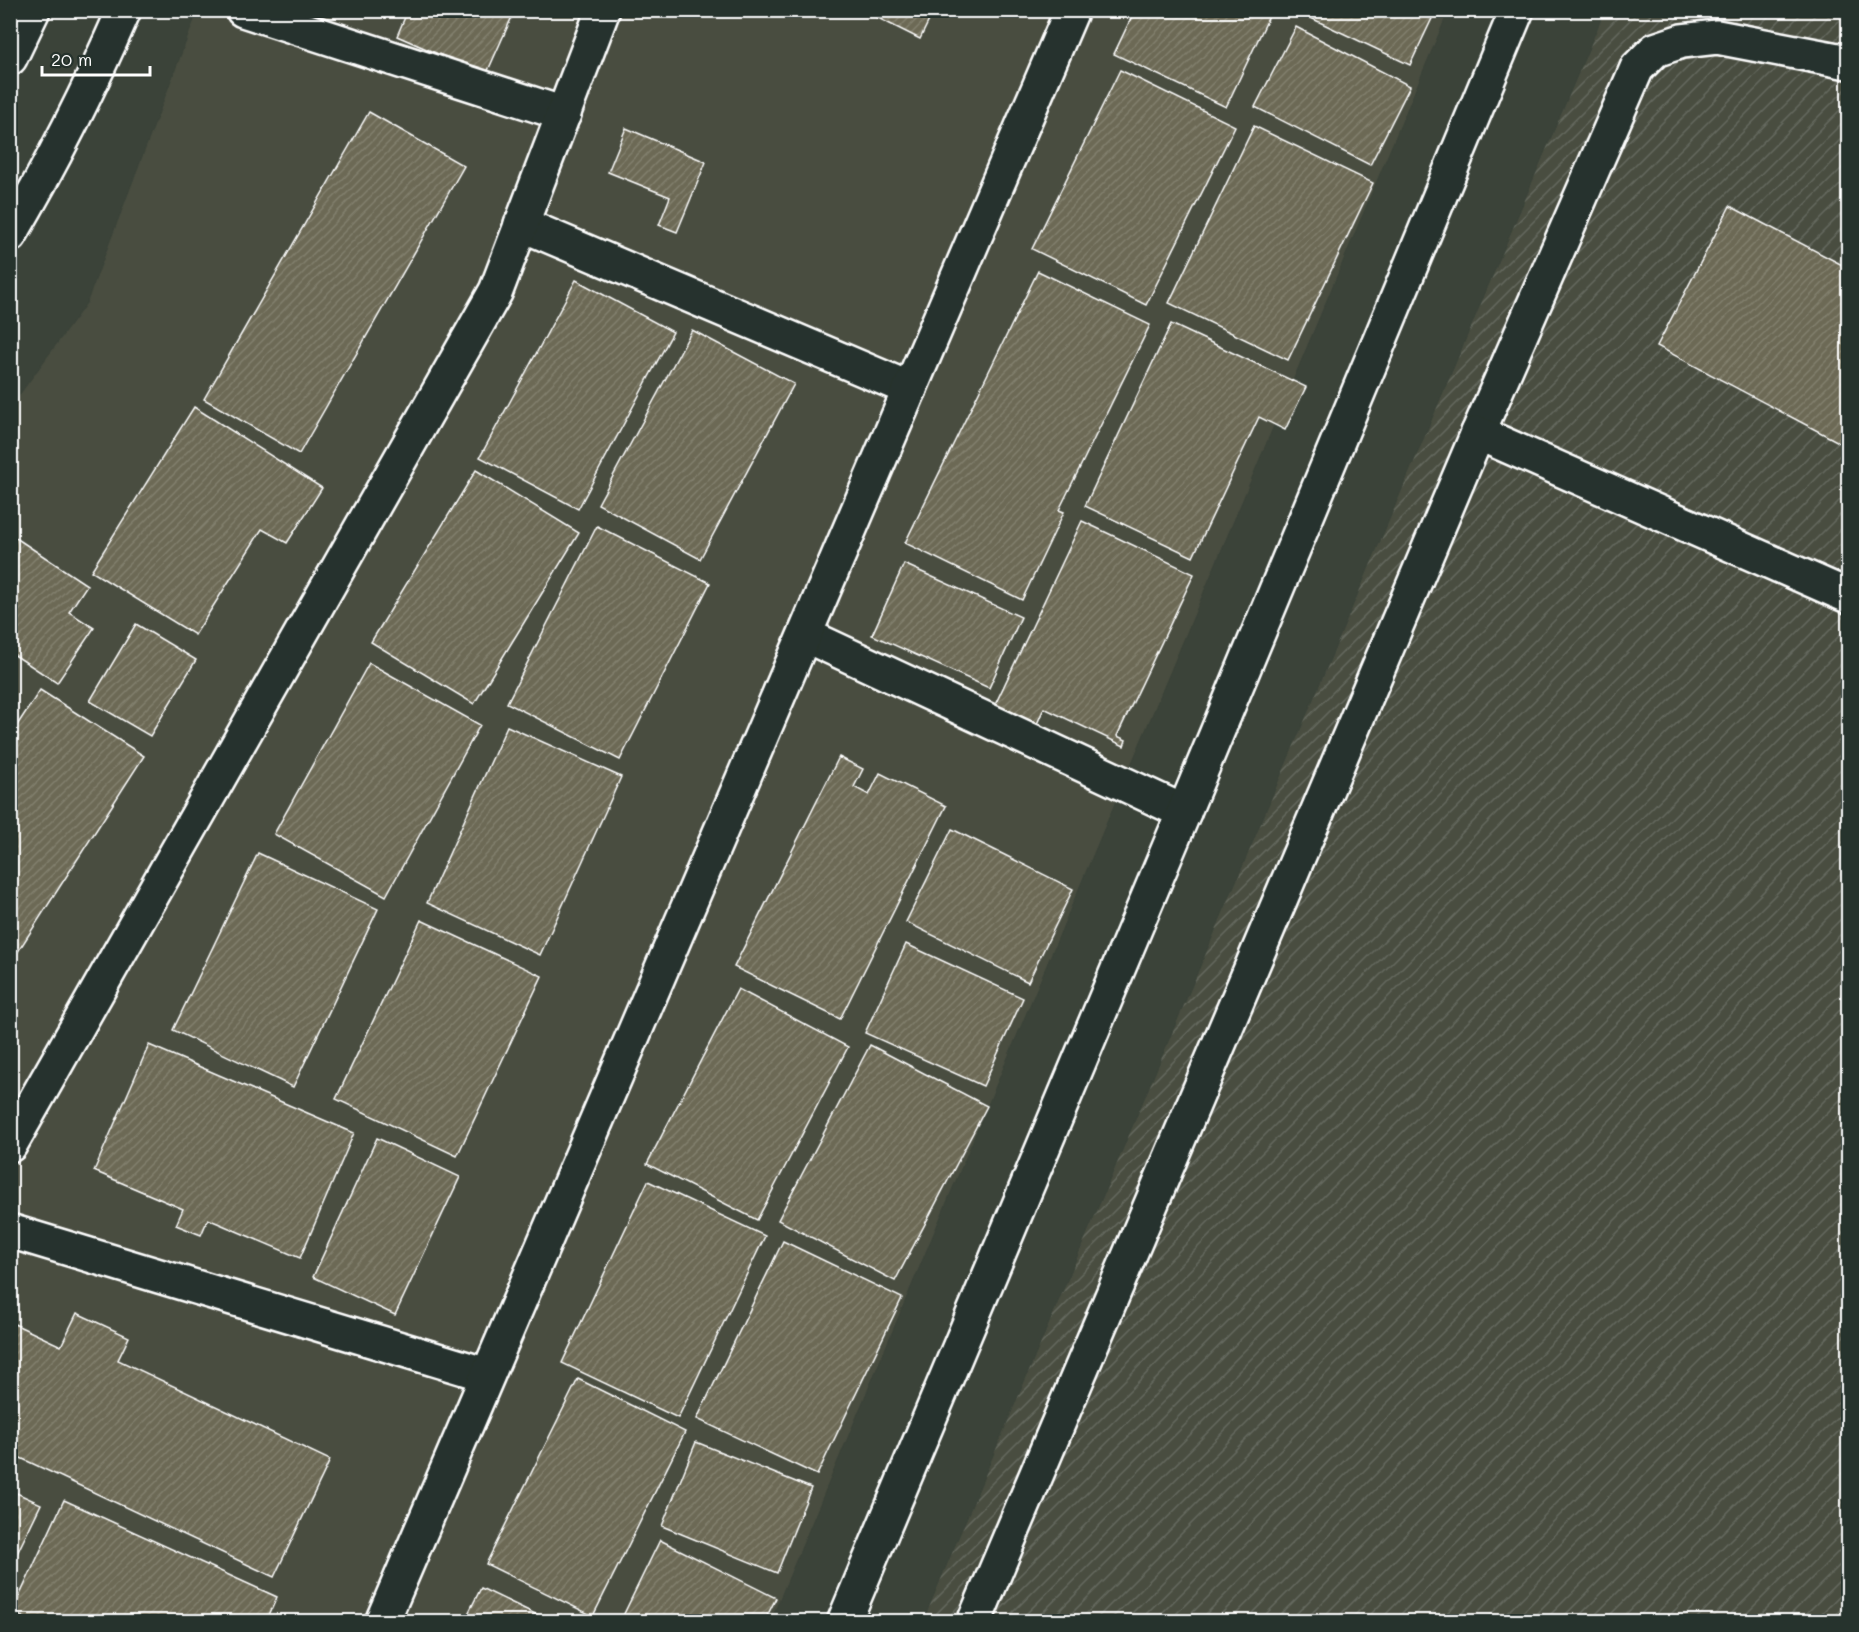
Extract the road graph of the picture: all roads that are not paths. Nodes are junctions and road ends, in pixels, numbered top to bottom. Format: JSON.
{"nodes":[{"id":1,"x":33,"y":10,"type":"edge"},
{"id":2,"x":124,"y":10,"type":"edge"},
{"id":3,"x":243,"y":10,"type":"edge"},
{"id":4,"x":603,"y":10,"type":"edge"},
{"id":5,"x":1072,"y":10,"type":"edge"},
{"id":6,"x":1517,"y":10,"type":"edge"},
{"id":7,"x":10,"y":58,"type":"edge"},
{"id":8,"x":1848,"y":62,"type":"edge"},
{"id":9,"x":564,"y":114,"type":"junction"},
{"id":10,"x":521,"y":224,"type":"junction"},
{"id":11,"x":10,"y":236,"type":"edge"},
{"id":12,"x":910,"y":389,"type":"junction"},
{"id":13,"x":1478,"y":433,"type":"junction"},
{"id":14,"x":1848,"y":596,"type":"edge"},
{"id":15,"x":804,"y":635,"type":"junction"},
{"id":16,"x":1184,"y":812,"type":"junction"},
{"id":17,"x":10,"y":1145,"type":"edge"},
{"id":18,"x":10,"y":1231,"type":"edge"},
{"id":19,"x":487,"y":1375,"type":"junction"},
{"id":20,"x":382,"y":1622,"type":"edge"},
{"id":21,"x":844,"y":1622,"type":"edge"},
{"id":22,"x":974,"y":1622,"type":"edge"}],
"edges":[{"from":1,"to":7,"type":"street"},
{"from":2,"to":11,"type":"street"},
{"from":3,"to":9,"type":"street"},
{"from":4,"to":9,"type":"street"},
{"from":5,"to":12,"type":"street"},
{"from":6,"to":16,"type":"street"},
{"from":8,"to":13,"type":"street"},
{"from":9,"to":10,"type":"street"},
{"from":10,"to":12,"type":"street"},
{"from":10,"to":17,"type":"street"},
{"from":12,"to":15,"type":"street"},
{"from":13,"to":14,"type":"street"},
{"from":13,"to":22,"type":"street"},
{"from":15,"to":16,"type":"street"},
{"from":15,"to":19,"type":"street"},
{"from":16,"to":21,"type":"street"},
{"from":18,"to":19,"type":"street"},
{"from":19,"to":20,"type":"street"}]}
